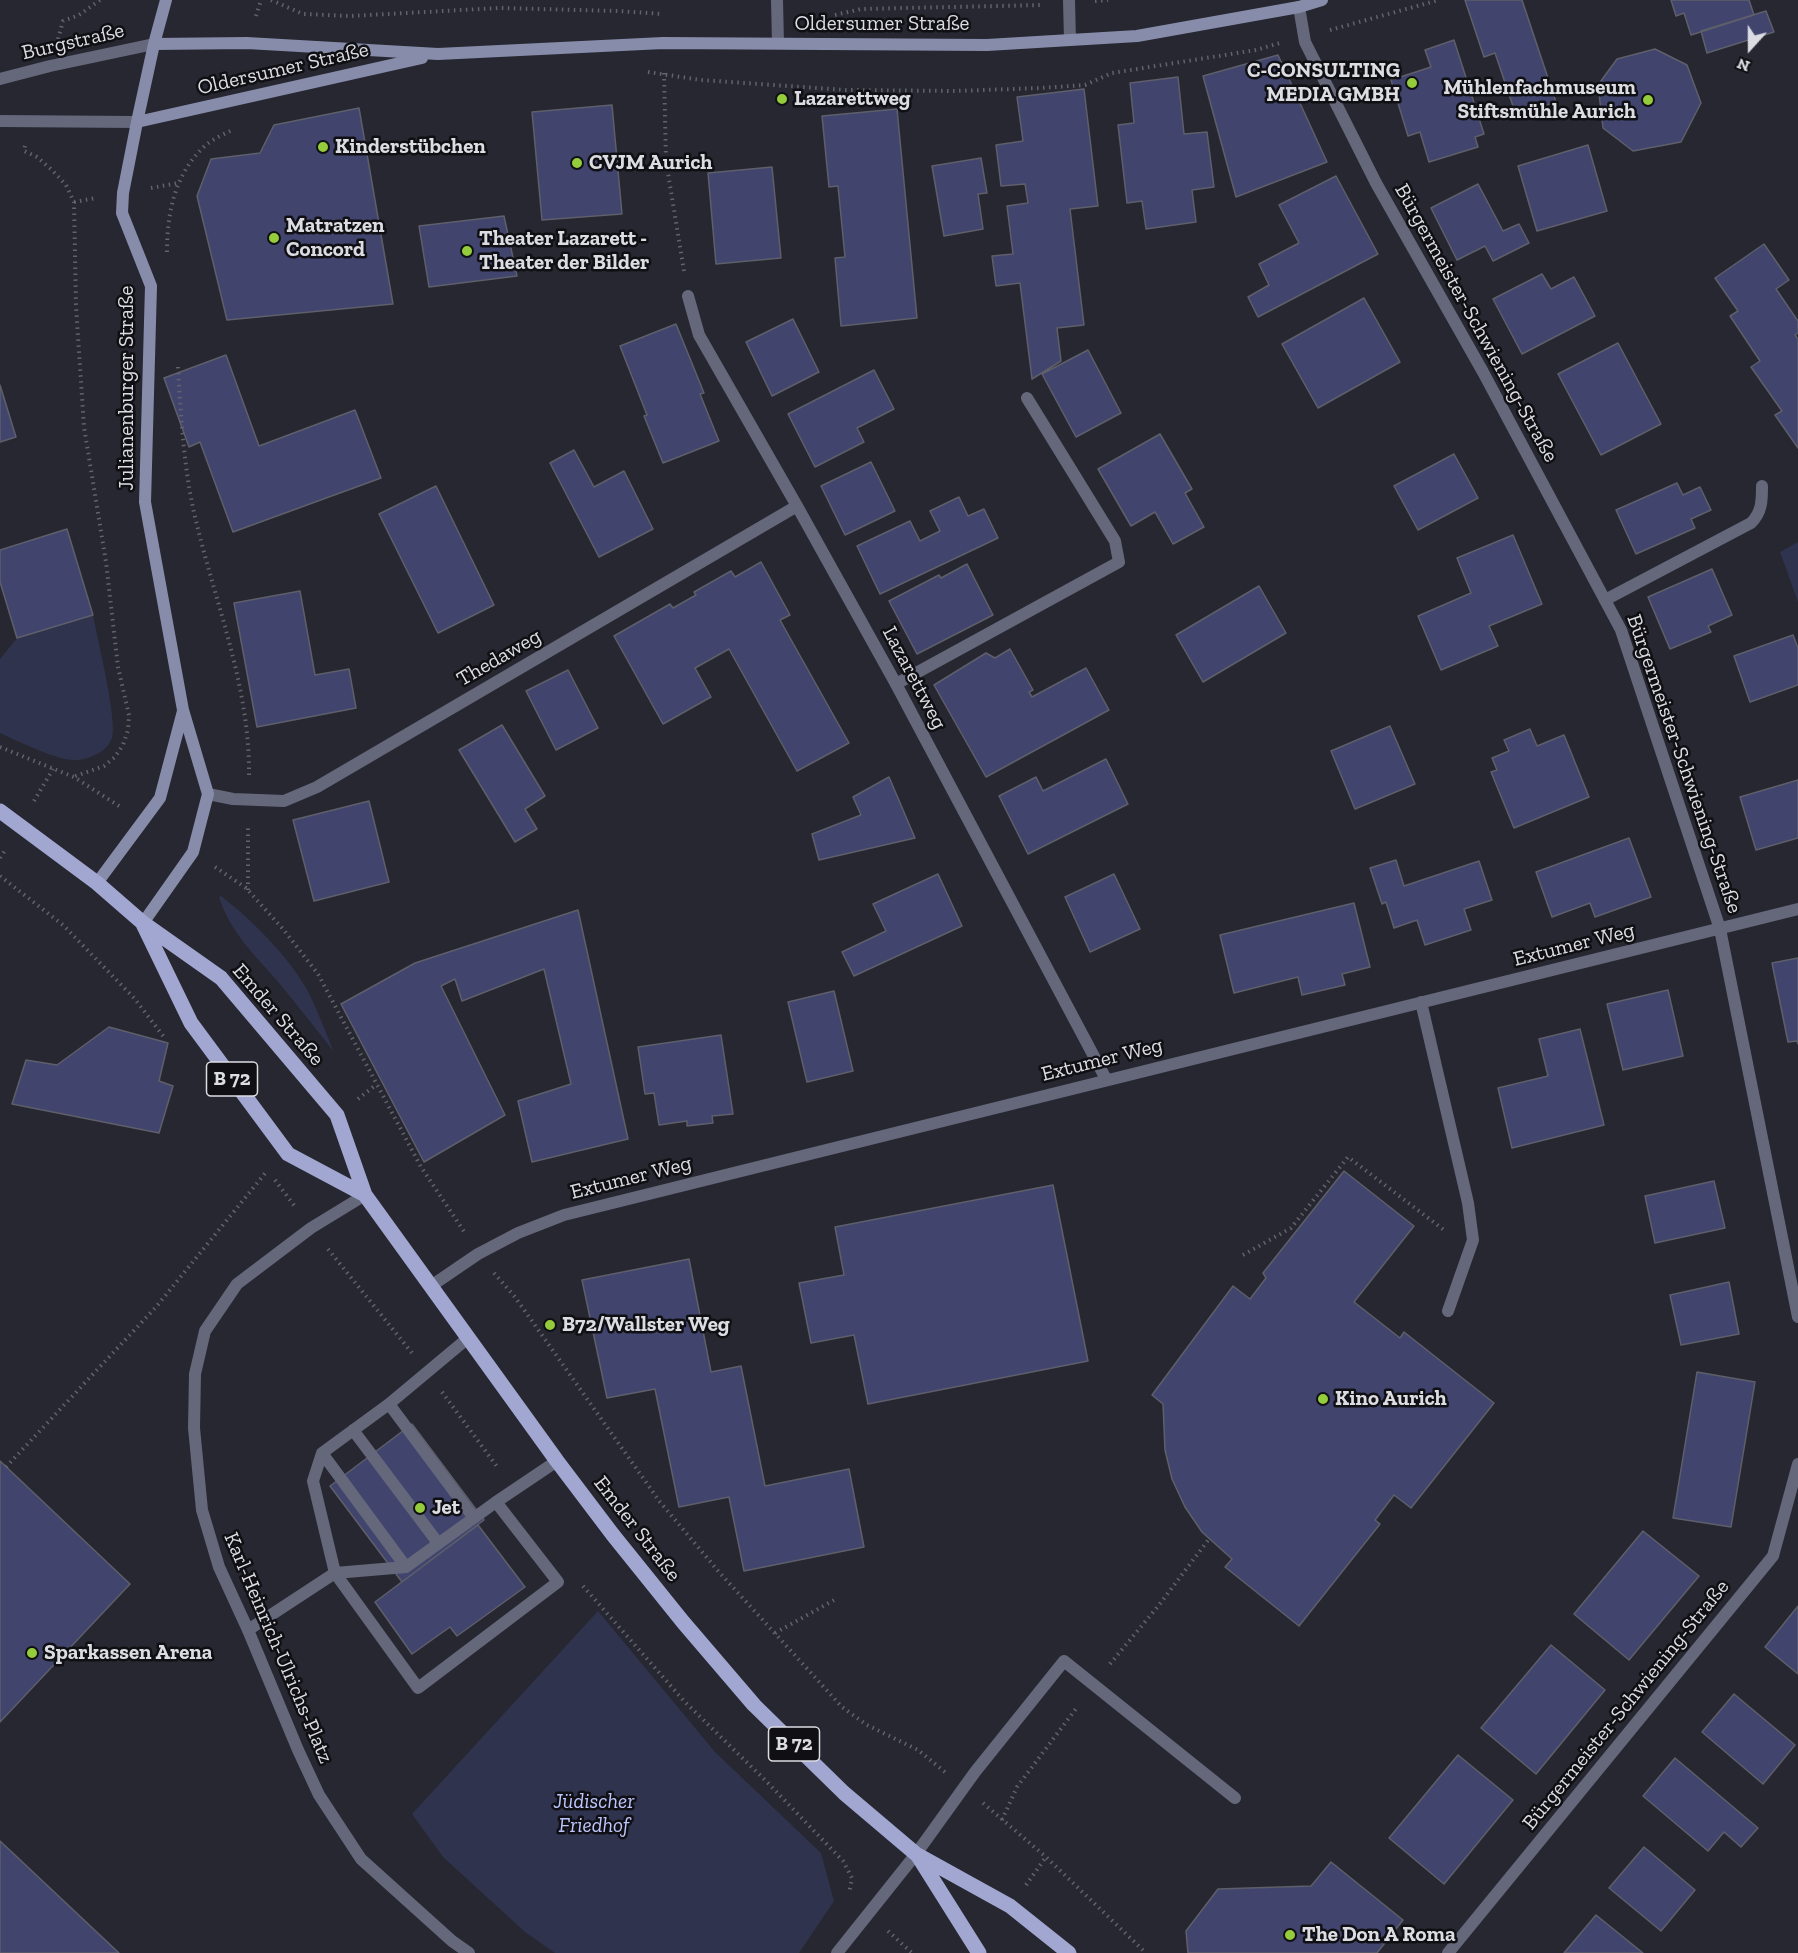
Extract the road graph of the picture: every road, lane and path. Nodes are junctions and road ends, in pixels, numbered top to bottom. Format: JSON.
{"nodes":[{"id":1,"x":100,"y":0,"type":"edge"},
{"id":2,"x":166,"y":0,"type":"edge"},
{"id":3,"x":271,"y":0,"type":"edge"},
{"id":4,"x":777,"y":0,"type":"edge"},
{"id":5,"x":1108,"y":0,"type":"edge"},
{"id":6,"x":1322,"y":0,"type":"edge"},
{"id":7,"x":1439,"y":0,"type":"edge"},
{"id":8,"x":1069,"y":2,"type":"edge"},
{"id":9,"x":1299,"y":7,"type":"junction"},
{"id":10,"x":672,"y":15,"type":"dead end"},
{"id":11,"x":829,"y":15,"type":"dead end"},
{"id":12,"x":63,"y":21,"type":"dead end"},
{"id":13,"x":1304,"y":37,"type":"junction"},
{"id":14,"x":1070,"y":40,"type":"junction"},
{"id":15,"x":663,"y":43,"type":"junction"},
{"id":16,"x":778,"y":43,"type":"junction"},
{"id":17,"x":154,"y":44,"type":"junction"},
{"id":18,"x":438,"y":54,"type":"junction"},
{"id":19,"x":639,"y":71,"type":"dead end"},
{"id":20,"x":664,"y":75,"type":"junction"},
{"id":21,"x":0,"y":79,"type":"edge"},
{"id":22,"x":0,"y":121,"type":"edge"},
{"id":23,"x":138,"y":122,"type":"junction"},
{"id":24,"x":239,"y":126,"type":"dead end"},
{"id":25,"x":24,"y":151,"type":"dead end"},
{"id":26,"x":167,"y":254,"type":"dead end"},
{"id":27,"x":688,"y":296,"type":"joint"},
{"id":28,"x":178,"y":365,"type":"dead end"},
{"id":29,"x":1027,"y":398,"type":"dead end"},
{"id":30,"x":1762,"y":486,"type":"dead end"},
{"id":31,"x":797,"y":506,"type":"junction"},
{"id":32,"x":1605,"y":600,"type":"junction"},
{"id":33,"x":896,"y":684,"type":"junction"},
{"id":34,"x":183,"y":710,"type":"junction"},
{"id":35,"x":0,"y":747,"type":"edge"},
{"id":36,"x":73,"y":777,"type":"junction"},
{"id":37,"x":208,"y":794,"type":"junction"},
{"id":38,"x":249,"y":800,"type":"junction"},
{"id":39,"x":0,"y":811,"type":"edge"},
{"id":40,"x":144,"y":821,"type":"junction"},
{"id":41,"x":193,"y":852,"type":"junction"},
{"id":42,"x":97,"y":884,"type":"junction"},
{"id":43,"x":248,"y":890,"type":"junction"},
{"id":44,"x":1798,"y":909,"type":"edge"},
{"id":45,"x":143,"y":923,"type":"junction"},
{"id":46,"x":1720,"y":929,"type":"junction"},
{"id":47,"x":1421,"y":1002,"type":"junction"},
{"id":48,"x":1106,"y":1079,"type":"junction"},
{"id":49,"x":267,"y":1170,"type":"dead end"},
{"id":50,"x":365,"y":1195,"type":"junction"},
{"id":51,"x":1470,"y":1250,"type":"junction"},
{"id":52,"x":478,"y":1254,"type":"junction"},
{"id":53,"x":1243,"y":1255,"type":"dead end"},
{"id":54,"x":431,"y":1286,"type":"junction"},
{"id":55,"x":1448,"y":1311,"type":"dead end"},
{"id":56,"x":1798,"y":1317,"type":"edge"},
{"id":57,"x":468,"y":1338,"type":"junction"},
{"id":58,"x":388,"y":1404,"type":"junction"},
{"id":59,"x":353,"y":1430,"type":"junction"},
{"id":60,"x":322,"y":1454,"type":"junction"},
{"id":61,"x":557,"y":1461,"type":"junction"},
{"id":62,"x":1798,"y":1464,"type":"edge"},
{"id":63,"x":6,"y":1467,"type":"dead end"},
{"id":64,"x":496,"y":1502,"type":"junction"},
{"id":65,"x":474,"y":1518,"type":"junction"},
{"id":66,"x":438,"y":1543,"type":"junction"},
{"id":67,"x":406,"y":1567,"type":"junction"},
{"id":68,"x":334,"y":1573,"type":"junction"},
{"id":69,"x":836,"y":1599,"type":"dead end"},
{"id":70,"x":248,"y":1630,"type":"junction"},
{"id":71,"x":775,"y":1633,"type":"junction"},
{"id":72,"x":964,"y":1787,"type":"junction"},
{"id":73,"x":1235,"y":1798,"type":"dead end"},
{"id":74,"x":916,"y":1854,"type":"junction"},
{"id":75,"x":870,"y":1914,"type":"junction"},
{"id":76,"x":469,"y":1953,"type":"edge"},
{"id":77,"x":837,"y":1953,"type":"edge"},
{"id":78,"x":912,"y":1953,"type":"edge"},
{"id":79,"x":979,"y":1953,"type":"edge"},
{"id":80,"x":1069,"y":1953,"type":"edge"},
{"id":81,"x":1146,"y":1953,"type":"edge"},
{"id":82,"x":1448,"y":1953,"type":"edge"}],
"edges":[{"from":1,"to":12,"type":"path"},
{"from":2,"to":17,"type":"main road","name":"Julianenburger Straße"},
{"from":3,"to":10,"type":"path"},
{"from":4,"to":16,"type":"street"},
{"from":5,"to":8,"type":"path"},
{"from":6,"to":9,"type":"main road","name":"Oldersumer Straße"},
{"from":7,"to":13,"type":"path"},
{"from":8,"to":11,"type":"path"},
{"from":8,"to":14,"type":"street"},
{"from":9,"to":13,"type":"street","name":"Bürgermeister-Schwiening-Straße"},
{"from":9,"to":14,"type":"main road","name":"Oldersumer Straße"},
{"from":13,"to":20,"type":"path"},
{"from":13,"to":32,"type":"street","name":"Bürgermeister-Schwiening-Straße"},
{"from":14,"to":16,"type":"main road","name":"Oldersumer Straße"},
{"from":15,"to":16,"type":"main road","name":"Oldersumer Straße"},
{"from":15,"to":18,"type":"main road","name":"Oldersumer Straße"},
{"from":15,"to":20,"type":"path"},
{"from":17,"to":18,"type":"main road","name":"Oldersumer Straße"},
{"from":17,"to":21,"type":"street","name":"Burgstraße"},
{"from":17,"to":23,"type":"main road","name":"Julianenburger Straße"},
{"from":18,"to":23,"type":"main road","name":"Oldersumer Straße"},
{"from":19,"to":20,"type":"path"},
{"from":20,"to":27,"type":"path"},
{"from":22,"to":23,"type":"street"},
{"from":23,"to":34,"type":"main road","name":"Julianenburger Straße"},
{"from":24,"to":26,"type":"path"},
{"from":25,"to":36,"type":"path"},
{"from":27,"to":31,"type":"street","name":"Lazarettweg"},
{"from":28,"to":38,"type":"path"},
{"from":29,"to":33,"type":"street"},
{"from":30,"to":32,"type":"street"},
{"from":31,"to":33,"type":"street","name":"Lazarettweg"},
{"from":31,"to":38,"type":"street","name":"Thedaweg"},
{"from":32,"to":46,"type":"street","name":"Bürgermeister-Schwiening-Straße"},
{"from":33,"to":48,"type":"street","name":"Lazarettweg"},
{"from":34,"to":37,"type":"main road","name":"Julianenburger Straße"},
{"from":34,"to":40,"type":"main road","name":"Julianenburger Straße"},
{"from":35,"to":36,"type":"path"},
{"from":36,"to":40,"type":"path"},
{"from":37,"to":38,"type":"street","name":"Thedaweg"},
{"from":37,"to":41,"type":"main road"},
{"from":38,"to":43,"type":"path"},
{"from":39,"to":42,"type":"main road","number":"B 72"},
{"from":40,"to":42,"type":"main road","name":"Julianenburger Straße"},
{"from":41,"to":43,"type":"path"},
{"from":41,"to":45,"type":"main road"},
{"from":42,"to":45,"type":"main road","number":"B 72"},
{"from":43,"to":52,"type":"path"},
{"from":44,"to":46,"type":"street","name":"Extumer Weg"},
{"from":45,"to":50,"type":"main road","name":"Emder Straße","number":"B 72"},
{"from":45,"to":50,"type":"main road","name":"Emder Straße","number":"B 72"},
{"from":46,"to":47,"type":"street","name":"Extumer Weg"},
{"from":46,"to":56,"type":"street","name":"Bürgermeister-Schwiening-Straße"},
{"from":47,"to":48,"type":"street","name":"Extumer Weg"},
{"from":47,"to":51,"type":"street"},
{"from":48,"to":52,"type":"street","name":"Extumer Weg"},
{"from":49,"to":63,"type":"path"},
{"from":50,"to":54,"type":"main road","name":"Emder Straße","number":"B 72"},
{"from":50,"to":70,"type":"street","name":"Karl-Heinrich-Ulrichs-Platz"},
{"from":51,"to":53,"type":"path"},
{"from":51,"to":55,"type":"street"},
{"from":52,"to":54,"type":"street","name":"Extumer Weg"},
{"from":52,"to":71,"type":"path"},
{"from":54,"to":57,"type":"main road","name":"Emder Straße","number":"B 72"},
{"from":57,"to":58,"type":"street"},
{"from":57,"to":61,"type":"main road","name":"Emder Straße","number":"B 72"},
{"from":58,"to":59,"type":"street"},
{"from":58,"to":65,"type":"street"},
{"from":59,"to":60,"type":"street"},
{"from":59,"to":66,"type":"street"},
{"from":60,"to":67,"type":"street"},
{"from":60,"to":68,"type":"street"},
{"from":61,"to":64,"type":"street"},
{"from":61,"to":74,"type":"main road","name":"Emder Straße","number":"B 72"},
{"from":62,"to":82,"type":"street","name":"Bürgermeister-Schwiening-Straße"},
{"from":64,"to":65,"type":"street"},
{"from":64,"to":68,"type":"street"},
{"from":65,"to":66,"type":"street"},
{"from":66,"to":67,"type":"street"},
{"from":67,"to":68,"type":"street"},
{"from":68,"to":70,"type":"street"},
{"from":69,"to":71,"type":"path"},
{"from":70,"to":76,"type":"street","name":"Karl-Heinrich-Ulrichs-Platz"},
{"from":71,"to":72,"type":"path"},
{"from":72,"to":73,"type":"street"},
{"from":72,"to":74,"type":"street"},
{"from":72,"to":81,"type":"path"},
{"from":74,"to":75,"type":"street"},
{"from":74,"to":79,"type":"main road","name":"Emder Straße","number":"B 72"},
{"from":74,"to":80,"type":"main road","name":"Emder Straße","number":"B 72"},
{"from":75,"to":77,"type":"street"},
{"from":75,"to":78,"type":"path"}]}
